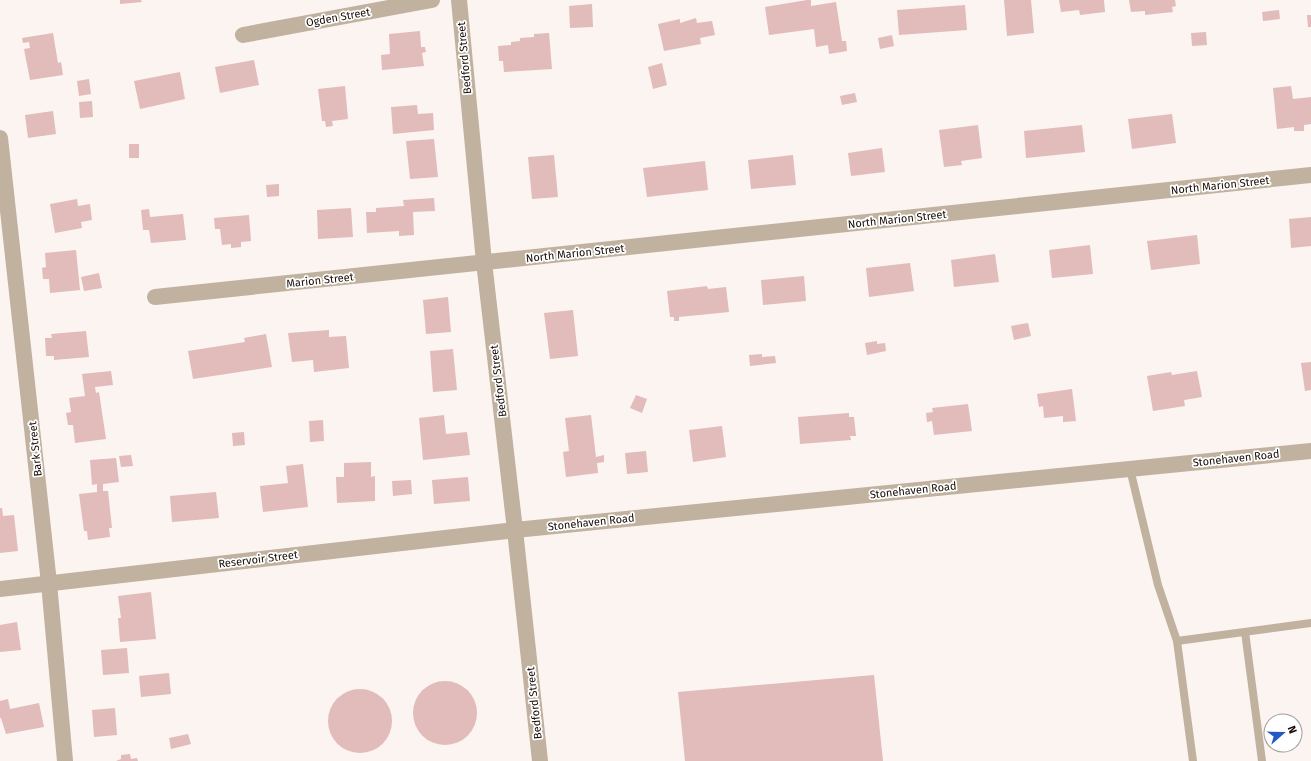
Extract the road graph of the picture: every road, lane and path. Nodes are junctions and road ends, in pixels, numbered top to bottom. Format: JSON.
{"nodes":[{"id":1,"x":432,"y":0,"type":"edge"},
{"id":2,"x":459,"y":0,"type":"edge"},
{"id":3,"x":243,"y":34,"type":"dead end"},
{"id":4,"x":0,"y":138,"type":"edge"},
{"id":5,"x":1311,"y":175,"type":"edge"},
{"id":6,"x":484,"y":262,"type":"junction"},
{"id":7,"x":155,"y":297,"type":"dead end"},
{"id":8,"x":1311,"y":451,"type":"edge"},
{"id":9,"x":1130,"y":469,"type":"junction"},
{"id":10,"x":515,"y":530,"type":"junction"},
{"id":11,"x":50,"y":583,"type":"junction"},
{"id":12,"x":0,"y":589,"type":"edge"},
{"id":13,"x":1311,"y":623,"type":"edge"},
{"id":14,"x":1245,"y":632,"type":"junction"},
{"id":15,"x":1177,"y":641,"type":"junction"},
{"id":16,"x":65,"y":761,"type":"edge"},
{"id":17,"x":540,"y":761,"type":"edge"},
{"id":18,"x":1193,"y":761,"type":"edge"},
{"id":19,"x":1262,"y":761,"type":"edge"}],
"edges":[{"from":1,"to":3,"type":"street","name":"Ogden Street"},
{"from":2,"to":6,"type":"street","name":"Bedford Street"},
{"from":4,"to":11,"type":"street","name":"Bark Street"},
{"from":5,"to":6,"type":"street","name":"North Marion Street"},
{"from":6,"to":7,"type":"street","name":"Marion Street"},
{"from":6,"to":10,"type":"street","name":"Bedford Street"},
{"from":8,"to":9,"type":"street","name":"Stonehaven Road"},
{"from":9,"to":10,"type":"street","name":"Stonehaven Road"},
{"from":9,"to":15,"type":"lane"},
{"from":10,"to":11,"type":"street","name":"Reservoir Street"},
{"from":10,"to":17,"type":"street","name":"Bedford Street"},
{"from":11,"to":12,"type":"street","name":"Reservoir Street"},
{"from":11,"to":16,"type":"street","name":"Bark Street"},
{"from":13,"to":14,"type":"lane"},
{"from":14,"to":15,"type":"lane"},
{"from":14,"to":19,"type":"lane"},
{"from":15,"to":18,"type":"lane"}]}
